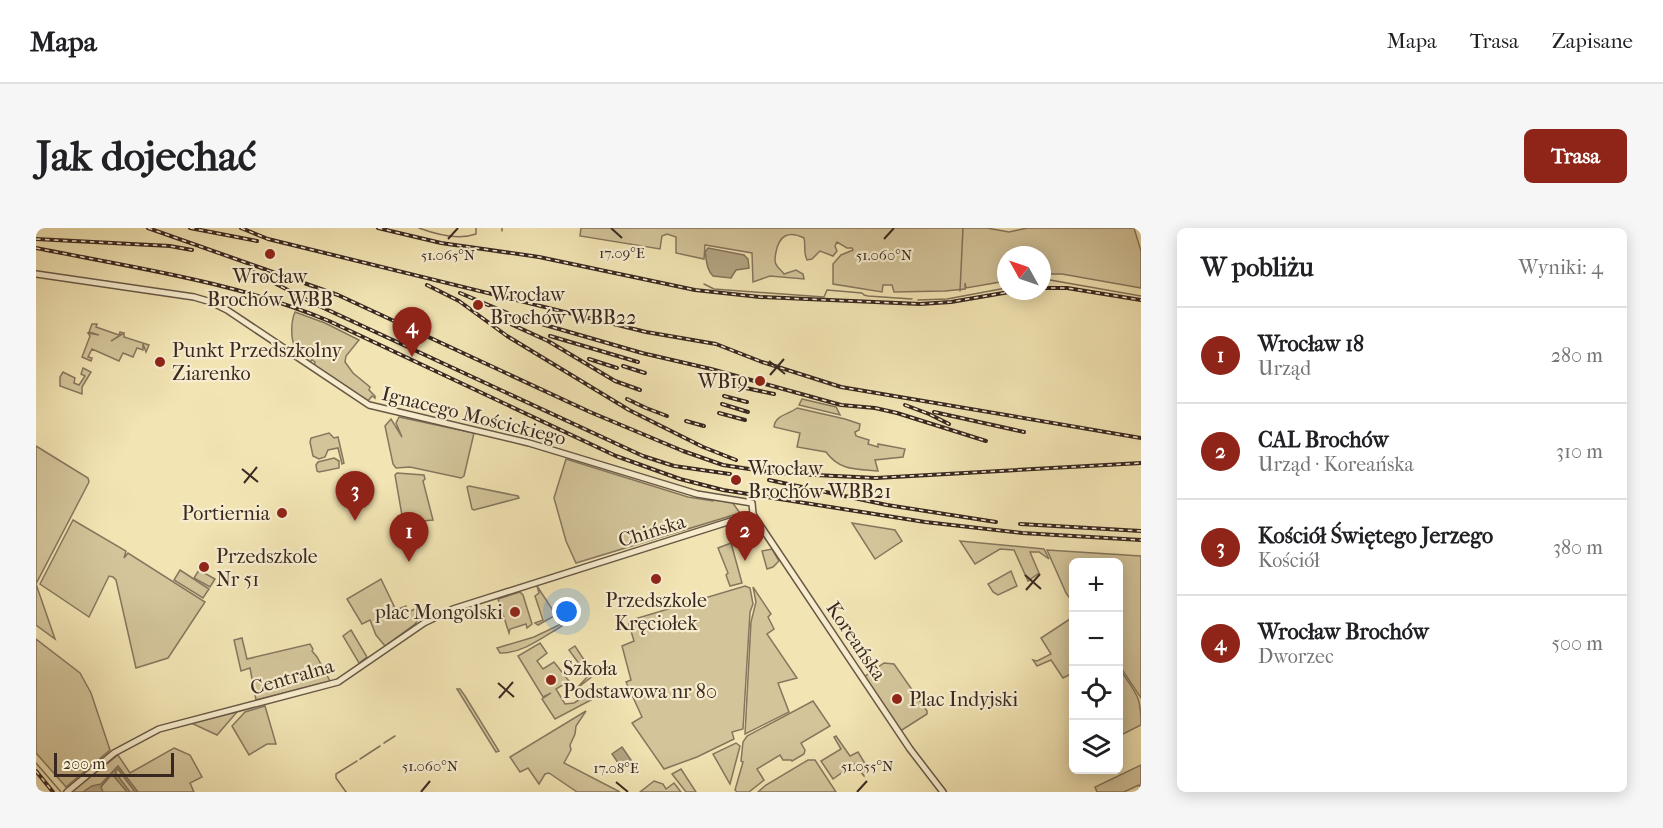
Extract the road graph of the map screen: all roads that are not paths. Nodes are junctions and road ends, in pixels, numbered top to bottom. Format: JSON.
{"nodes":[{"id":1,"x":36,"y":274,"type":"edge"},
{"id":2,"x":753,"y":514,"type":"junction"},
{"id":3,"x":559,"y":575,"type":"joint"},
{"id":4,"x":67,"y":792,"type":"edge"},
{"id":5,"x":943,"y":792,"type":"edge"}],
"edges":[{"from":1,"to":2,"type":"street","name":"Ignacego Mościckiego"},
{"from":2,"to":3,"type":"street","name":"Chińska"},
{"from":2,"to":5,"type":"street","name":"Koreańska"},
{"from":3,"to":4,"type":"street","name":"Centralna"}]}
